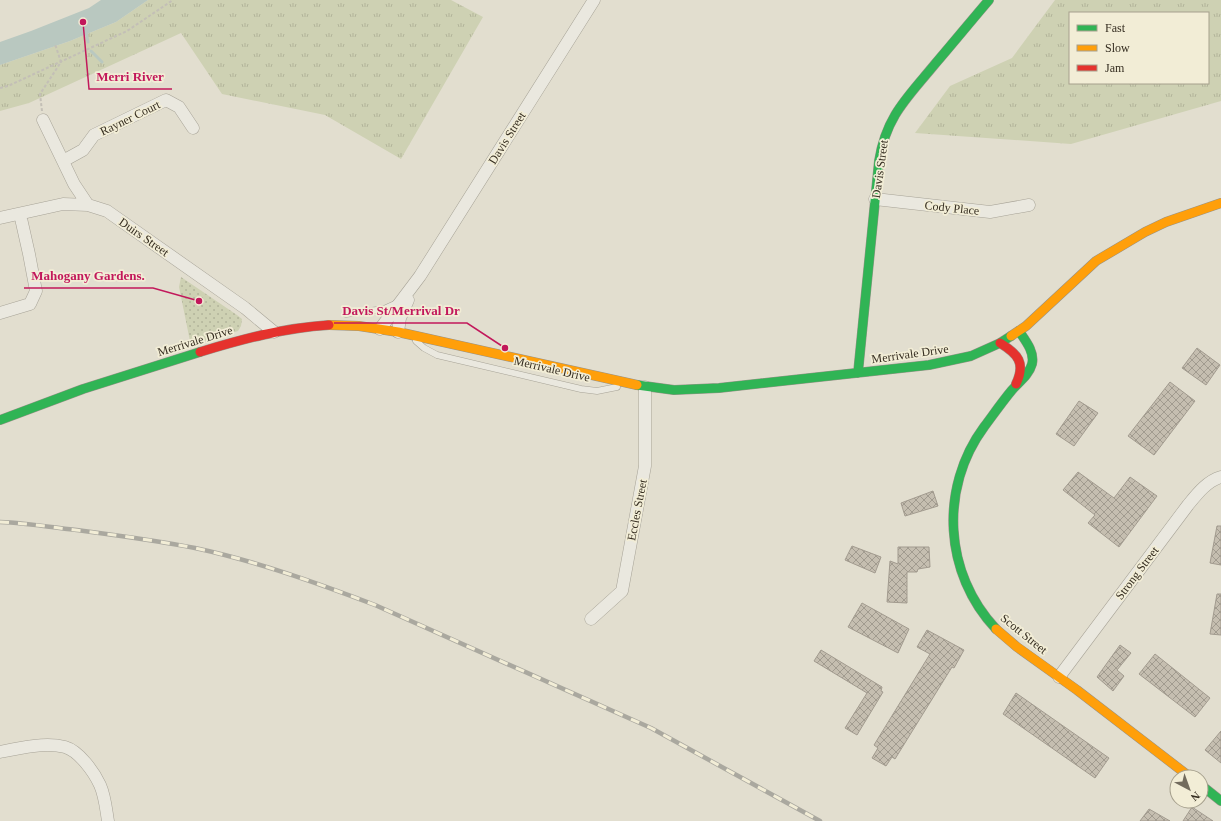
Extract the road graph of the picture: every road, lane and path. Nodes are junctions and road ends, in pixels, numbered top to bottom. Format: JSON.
{"nodes":[{"id":1,"x":173,"y":0,"type":"edge"},
{"id":2,"x":594,"y":0,"type":"edge"},
{"id":3,"x":989,"y":0,"type":"edge"},
{"id":4,"x":55,"y":44,"type":"dead end"},
{"id":5,"x":61,"y":62,"type":"junction"},
{"id":6,"x":0,"y":88,"type":"edge"},
{"id":7,"x":43,"y":120,"type":"joint"},
{"id":8,"x":193,"y":128,"type":"dead end"},
{"id":9,"x":63,"y":161,"type":"junction"},
{"id":10,"x":875,"y":199,"type":"junction"},
{"id":11,"x":1221,"y":203,"type":"edge"},
{"id":12,"x":88,"y":205,"type":"junction"},
{"id":13,"x":1029,"y":205,"type":"dead end"},
{"id":14,"x":20,"y":214,"type":"junction"},
{"id":15,"x":0,"y":218,"type":"edge"},
{"id":16,"x":420,"y":276,"type":"junction"},
{"id":17,"x":403,"y":298,"type":"junction"},
{"id":18,"x":0,"y":313,"type":"edge"},
{"id":19,"x":346,"y":314,"type":"dead end"},
{"id":20,"x":380,"y":329,"type":"junction"},
{"id":21,"x":1019,"y":331,"type":"junction"},
{"id":22,"x":274,"y":332,"type":"junction"},
{"id":23,"x":402,"y":333,"type":"junction"},
{"id":24,"x":1000,"y":343,"type":"junction"},
{"id":25,"x":858,"y":373,"type":"junction"},
{"id":26,"x":629,"y":384,"type":"junction"},
{"id":27,"x":645,"y":387,"type":"junction"},
{"id":28,"x":1012,"y":391,"type":"junction"},
{"id":29,"x":0,"y":420,"type":"edge"},
{"id":30,"x":1221,"y":476,"type":"edge"},
{"id":31,"x":590,"y":619,"type":"dead end"},
{"id":32,"x":1059,"y":677,"type":"junction"},
{"id":33,"x":0,"y":752,"type":"edge"},
{"id":34,"x":0,"y":756,"type":"edge"},
{"id":35,"x":1180,"y":769,"type":"edge"},
{"id":36,"x":1209,"y":792,"type":"edge"},
{"id":37,"x":1221,"y":801,"type":"edge"},
{"id":38,"x":108,"y":821,"type":"edge"}],
"edges":[{"from":1,"to":5,"type":"path"},
{"from":2,"to":16,"type":"street","name":"Davis Street"},
{"from":3,"to":10,"type":"street","name":"Davis Street"},
{"from":4,"to":5,"type":"path"},
{"from":5,"to":6,"type":"path"},
{"from":5,"to":7,"type":"path"},
{"from":7,"to":9,"type":"street"},
{"from":8,"to":9,"type":"street","name":"Rayner Court"},
{"from":9,"to":12,"type":"street"},
{"from":10,"to":13,"type":"street","name":"Cody Place"},
{"from":10,"to":25,"type":"street","name":"Davis Street"},
{"from":11,"to":21,"type":"street","name":"Merrivale Drive"},
{"from":12,"to":14,"type":"street","name":"Duirs Street"},
{"from":12,"to":22,"type":"street","name":"Duirs Street"},
{"from":14,"to":15,"type":"street","name":"Duirs Street"},
{"from":14,"to":18,"type":"street"},
{"from":16,"to":17,"type":"street","name":"Davis Street"},
{"from":16,"to":23,"type":"street","name":"Davis Street"},
{"from":17,"to":19,"type":"lane"},
{"from":17,"to":20,"type":"street","name":"Davis Street"},
{"from":20,"to":22,"type":"street","name":"Merrivale Drive"},
{"from":20,"to":23,"type":"street","name":"Merrivale Drive"},
{"from":21,"to":24,"type":"street","name":"Merrivale Drive"},
{"from":21,"to":28,"type":"street","name":"Scott Street"},
{"from":22,"to":29,"type":"street","name":"Merrivale Drive"},
{"from":23,"to":26,"type":"street","name":"Merrivale Drive"},
{"from":23,"to":26,"type":"lane","name":"Merrivale Drive"},
{"from":24,"to":25,"type":"street","name":"Merrivale Drive"},
{"from":24,"to":28,"type":"street","name":"Scott Street"},
{"from":25,"to":27,"type":"street","name":"Merrivale Drive"},
{"from":26,"to":27,"type":"street","name":"Merrivale Drive"},
{"from":27,"to":31,"type":"street","name":"Eccles Street"},
{"from":28,"to":32,"type":"street","name":"Scott Street"},
{"from":30,"to":32,"type":"street","name":"Strong Street"},
{"from":32,"to":35,"type":"street","name":"Scott Street"},
{"from":33,"to":34,"type":"street"},
{"from":33,"to":38,"type":"street"},
{"from":36,"to":37,"type":"street"}]}
